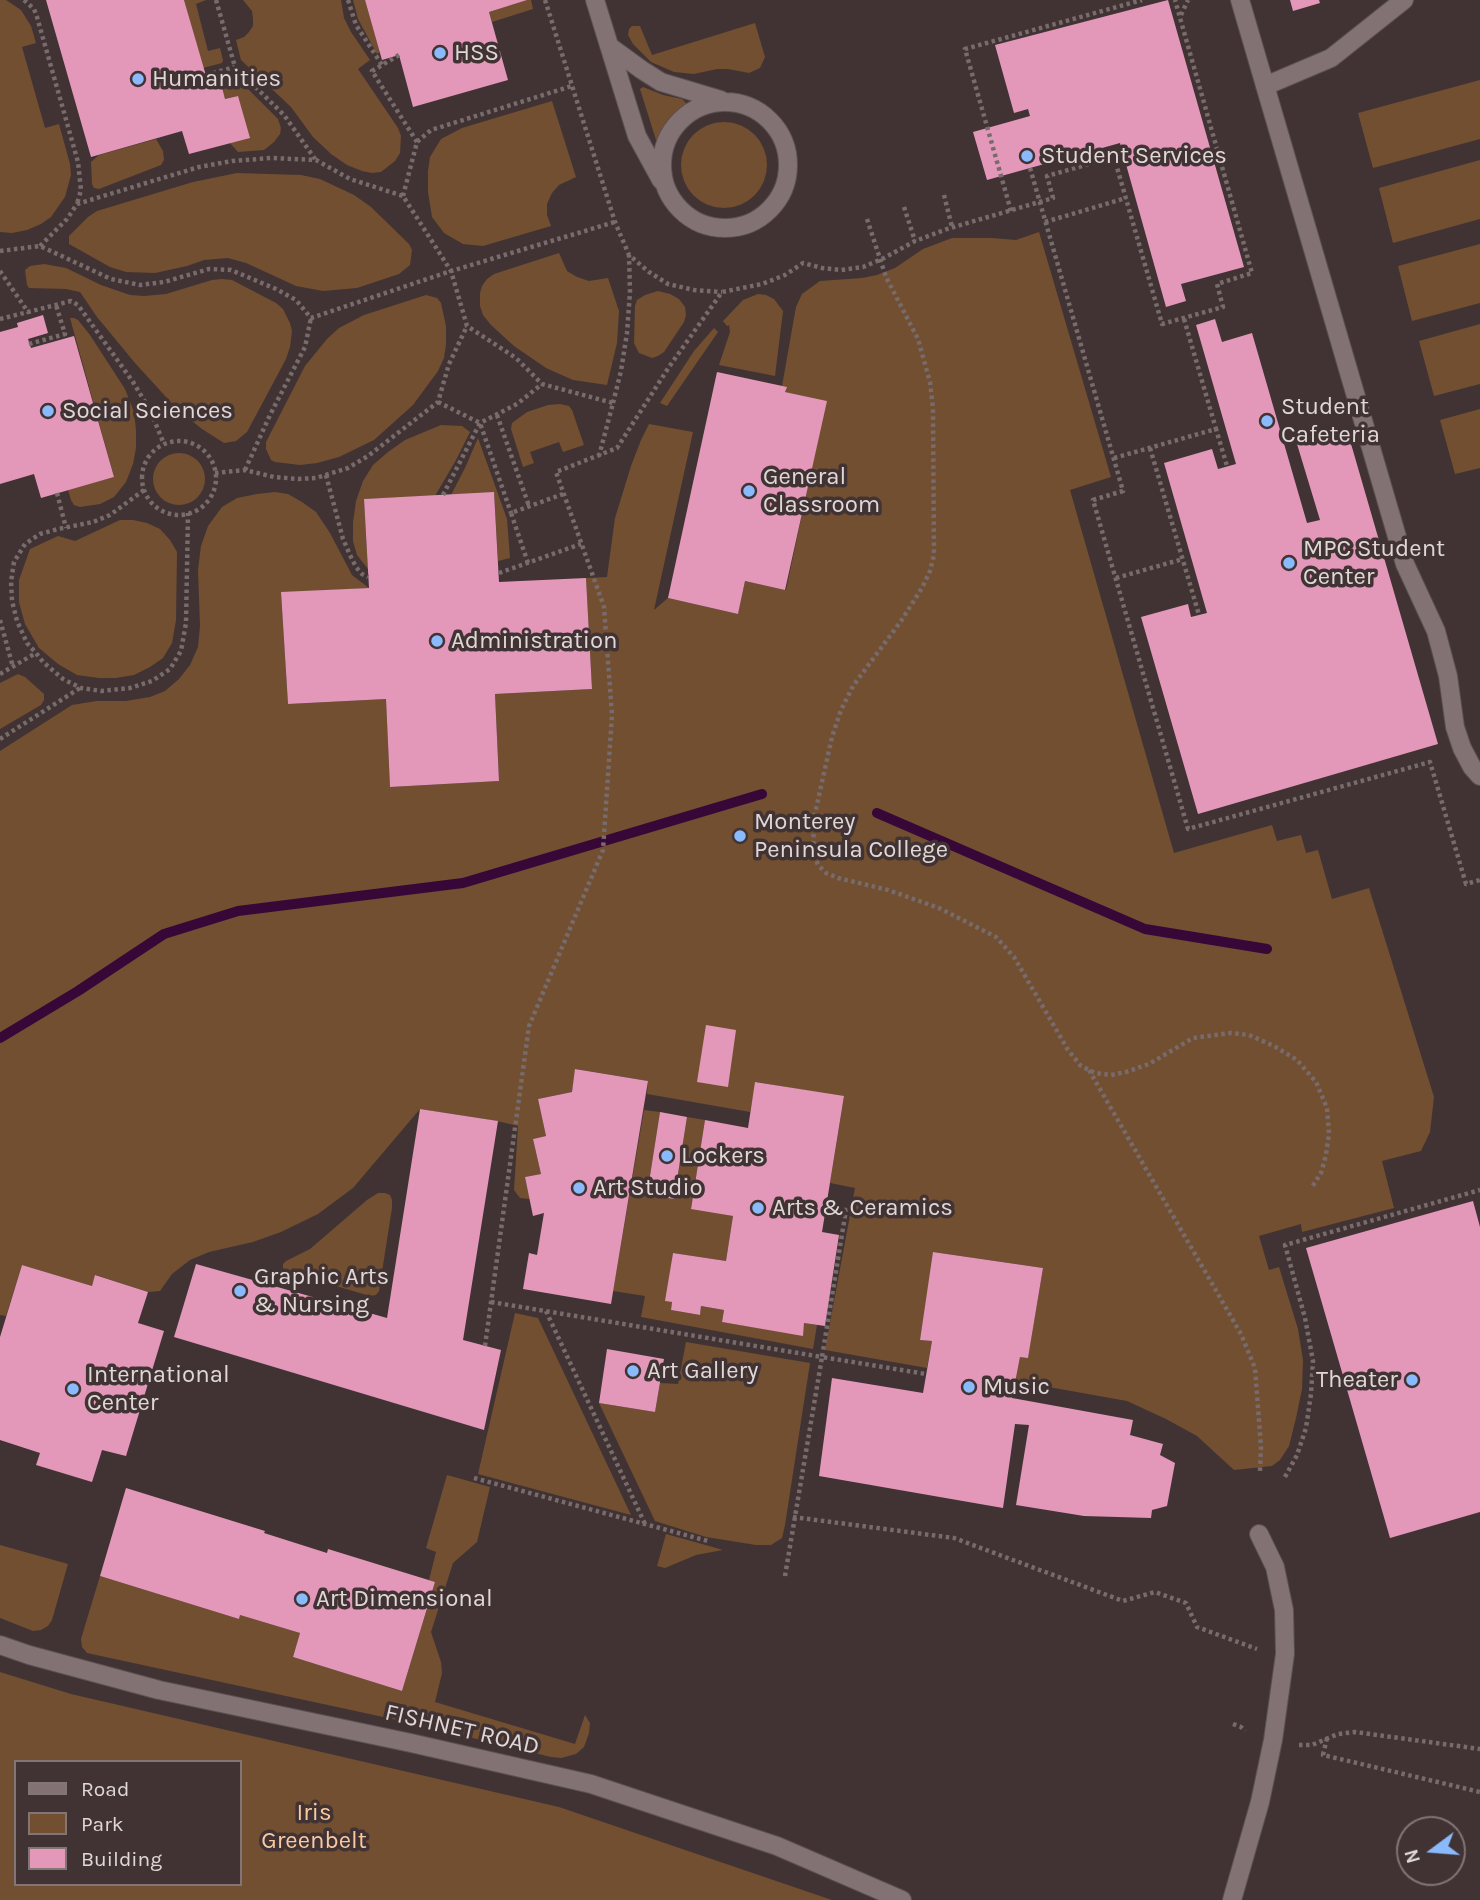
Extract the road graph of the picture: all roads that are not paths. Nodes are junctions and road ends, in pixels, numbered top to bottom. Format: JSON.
{"nodes":[{"id":1,"x":595,"y":0,"type":"edge"},
{"id":2,"x":1240,"y":0,"type":"edge"},
{"id":3,"x":1404,"y":0,"type":"edge"},
{"id":4,"x":609,"y":46,"type":"junction"},
{"id":5,"x":1265,"y":86,"type":"junction"},
{"id":6,"x":726,"y":101,"type":"junction"},
{"id":7,"x":668,"y":191,"type":"junction"},
{"id":8,"x":1480,"y":776,"type":"edge"},
{"id":9,"x":1259,"y":1534,"type":"dead end"},
{"id":10,"x":0,"y":1645,"type":"edge"},
{"id":11,"x":902,"y":1900,"type":"edge"},
{"id":12,"x":1232,"y":1900,"type":"edge"}],
"edges":[{"from":1,"to":4,"type":"street"},
{"from":2,"to":5,"type":"street"},
{"from":3,"to":5,"type":"street"},
{"from":4,"to":6,"type":"street"},
{"from":4,"to":7,"type":"street"},
{"from":5,"to":8,"type":"street"},
{"from":6,"to":7,"type":"street"},
{"from":6,"to":7,"type":"street"},
{"from":9,"to":12,"type":"street"},
{"from":10,"to":11,"type":"street","name":"FISHNET ROAD"}]}
